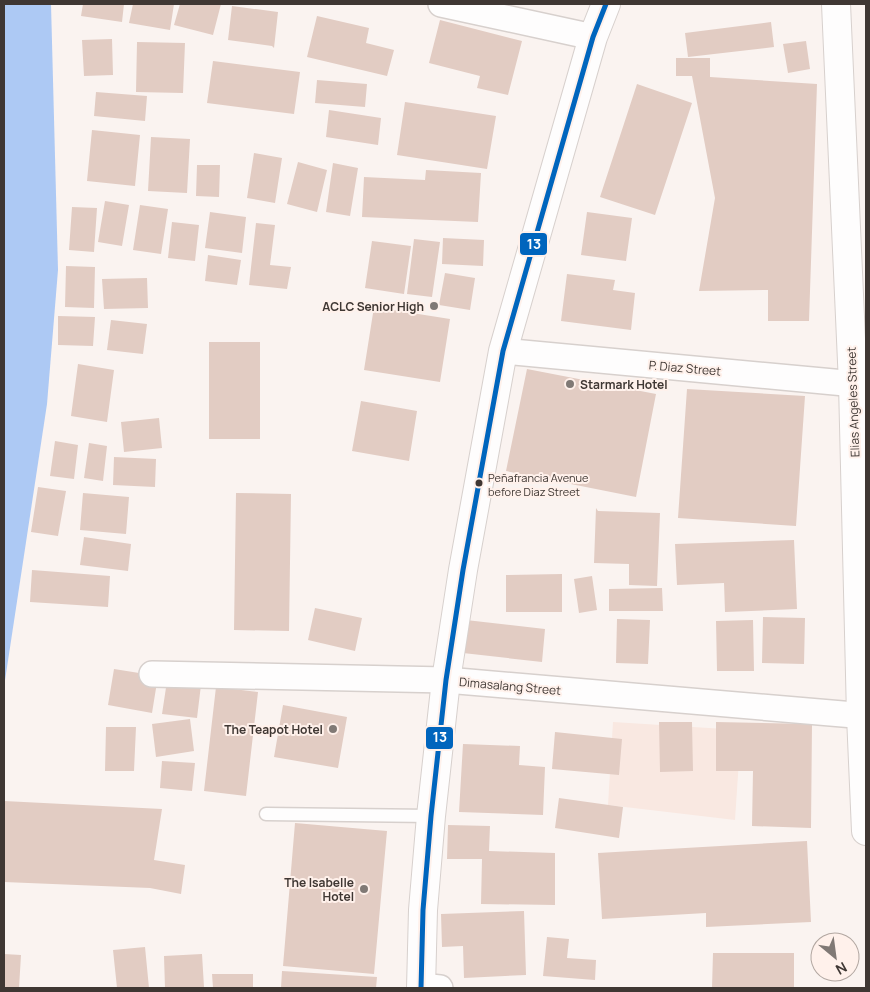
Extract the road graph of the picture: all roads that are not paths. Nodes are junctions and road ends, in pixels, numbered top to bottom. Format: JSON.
{"nodes":[{"id":1,"x":441,"y":4,"type":"edge"},
{"id":2,"x":606,"y":4,"type":"edge"},
{"id":3,"x":836,"y":4,"type":"edge"},
{"id":4,"x":593,"y":37,"type":"junction"},
{"id":5,"x":503,"y":352,"type":"junction"},
{"id":6,"x":860,"y":384,"type":"edge"},
{"id":7,"x":152,"y":674,"type":"dead end"},
{"id":8,"x":446,"y":680,"type":"junction"},
{"id":9,"x":863,"y":716,"type":"edge"},
{"id":10,"x":266,"y":814,"type":"dead end"},
{"id":11,"x":431,"y":816,"type":"junction"},
{"id":12,"x":866,"y":831,"type":"edge"},
{"id":13,"x":427,"y":988,"type":"edge"}],
"edges":[{"from":1,"to":4,"type":"street"},
{"from":2,"to":4,"type":"main road"},
{"from":3,"to":6,"type":"main road","name":"Elias Angeles Street"},
{"from":4,"to":5,"type":"main road"},
{"from":5,"to":6,"type":"street","name":"P. Diaz Street"},
{"from":5,"to":8,"type":"main road"},
{"from":6,"to":9,"type":"main road","name":"Elias Angeles Street"},
{"from":7,"to":8,"type":"street","name":"Dimasalang Street"},
{"from":8,"to":9,"type":"street","name":"Dimasalang Street"},
{"from":8,"to":11,"type":"main road"},
{"from":9,"to":12,"type":"main road","name":"Elias Angeles Street"},
{"from":10,"to":11,"type":"lane"},
{"from":11,"to":13,"type":"main road"}]}
